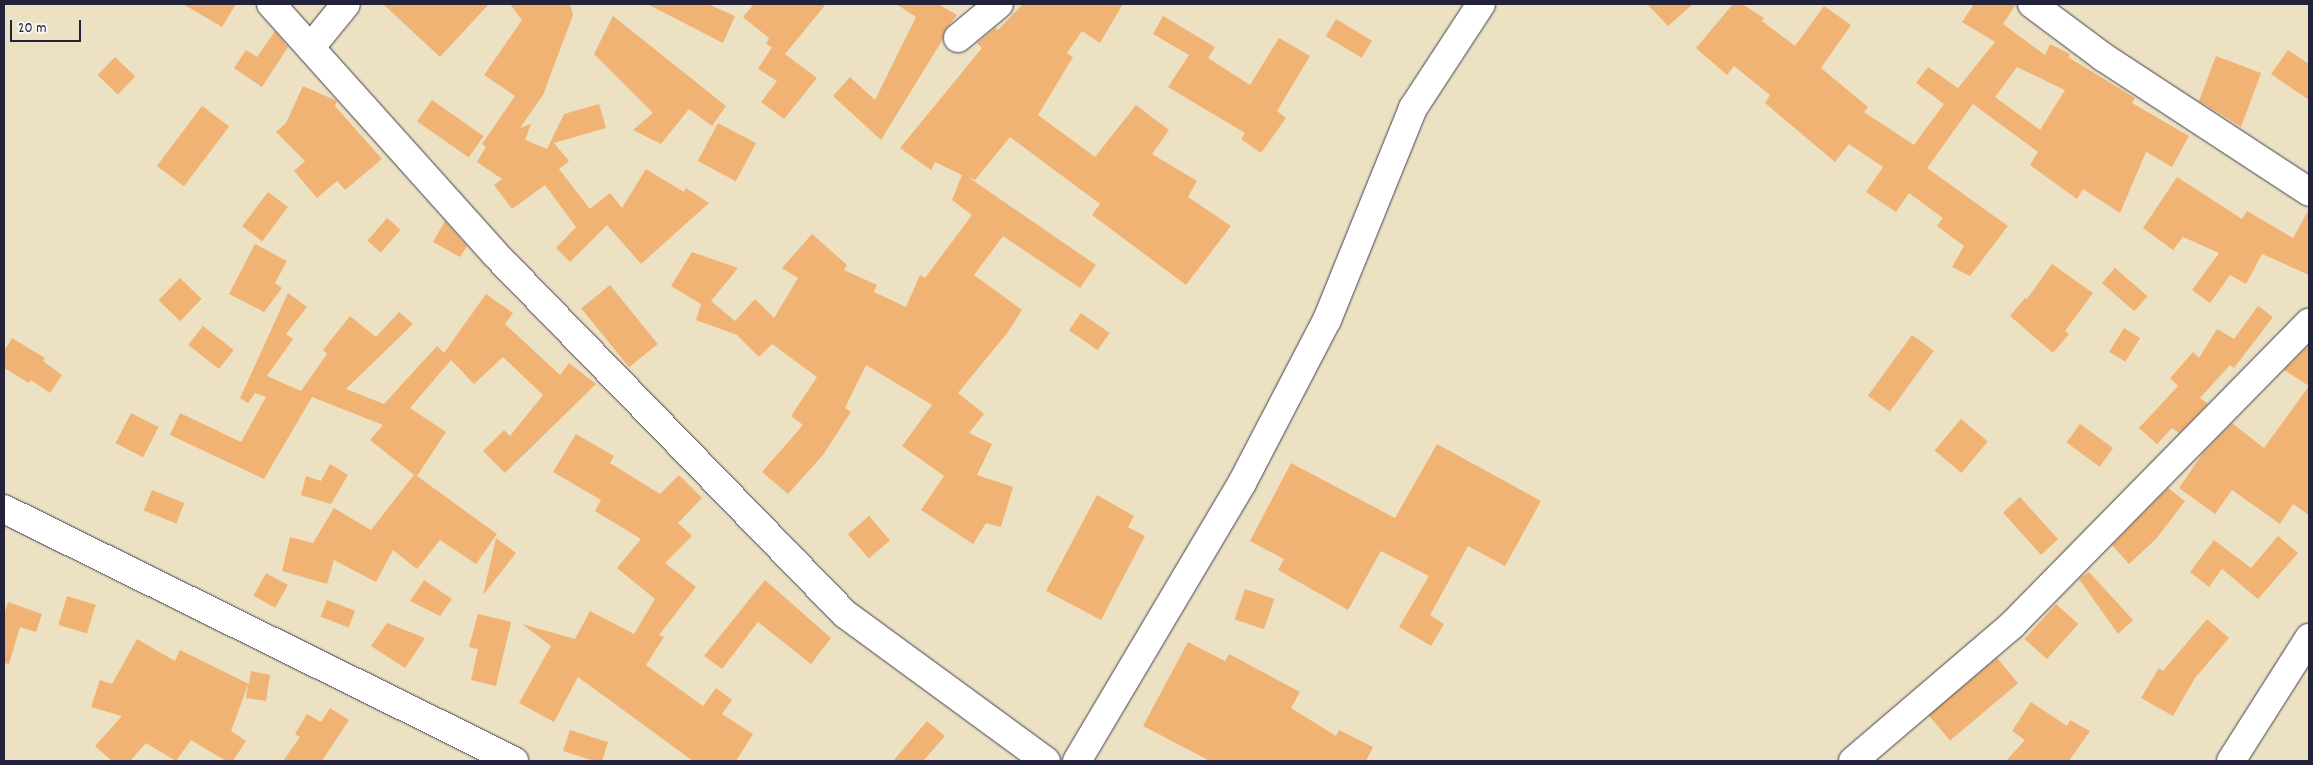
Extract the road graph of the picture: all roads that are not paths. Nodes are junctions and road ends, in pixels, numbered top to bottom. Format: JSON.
{"nodes":[{"id":1,"x":271,"y":4,"type":"edge"},
{"id":2,"x":346,"y":4,"type":"edge"},
{"id":3,"x":999,"y":4,"type":"edge"},
{"id":4,"x":1481,"y":4,"type":"edge"},
{"id":5,"x":2032,"y":4,"type":"edge"},
{"id":6,"x":958,"y":38,"type":"dead end"},
{"id":7,"x":311,"y":47,"type":"junction"},
{"id":8,"x":2309,"y":192,"type":"edge"},
{"id":9,"x":2309,"y":323,"type":"edge"},
{"id":10,"x":4,"y":509,"type":"edge"},
{"id":11,"x":2309,"y":638,"type":"edge"},
{"id":12,"x":514,"y":761,"type":"edge"},
{"id":13,"x":1046,"y":761,"type":"edge"},
{"id":14,"x":1077,"y":761,"type":"edge"},
{"id":15,"x":1853,"y":761,"type":"edge"},
{"id":16,"x":2231,"y":761,"type":"edge"}],
"edges":[{"from":1,"to":7,"type":"street"},
{"from":2,"to":7,"type":"street"},
{"from":3,"to":6,"type":"street"},
{"from":4,"to":14,"type":"street"},
{"from":5,"to":8,"type":"street"},
{"from":7,"to":13,"type":"street"},
{"from":9,"to":15,"type":"street"},
{"from":10,"to":12,"type":"street"},
{"from":11,"to":16,"type":"street"}]}
